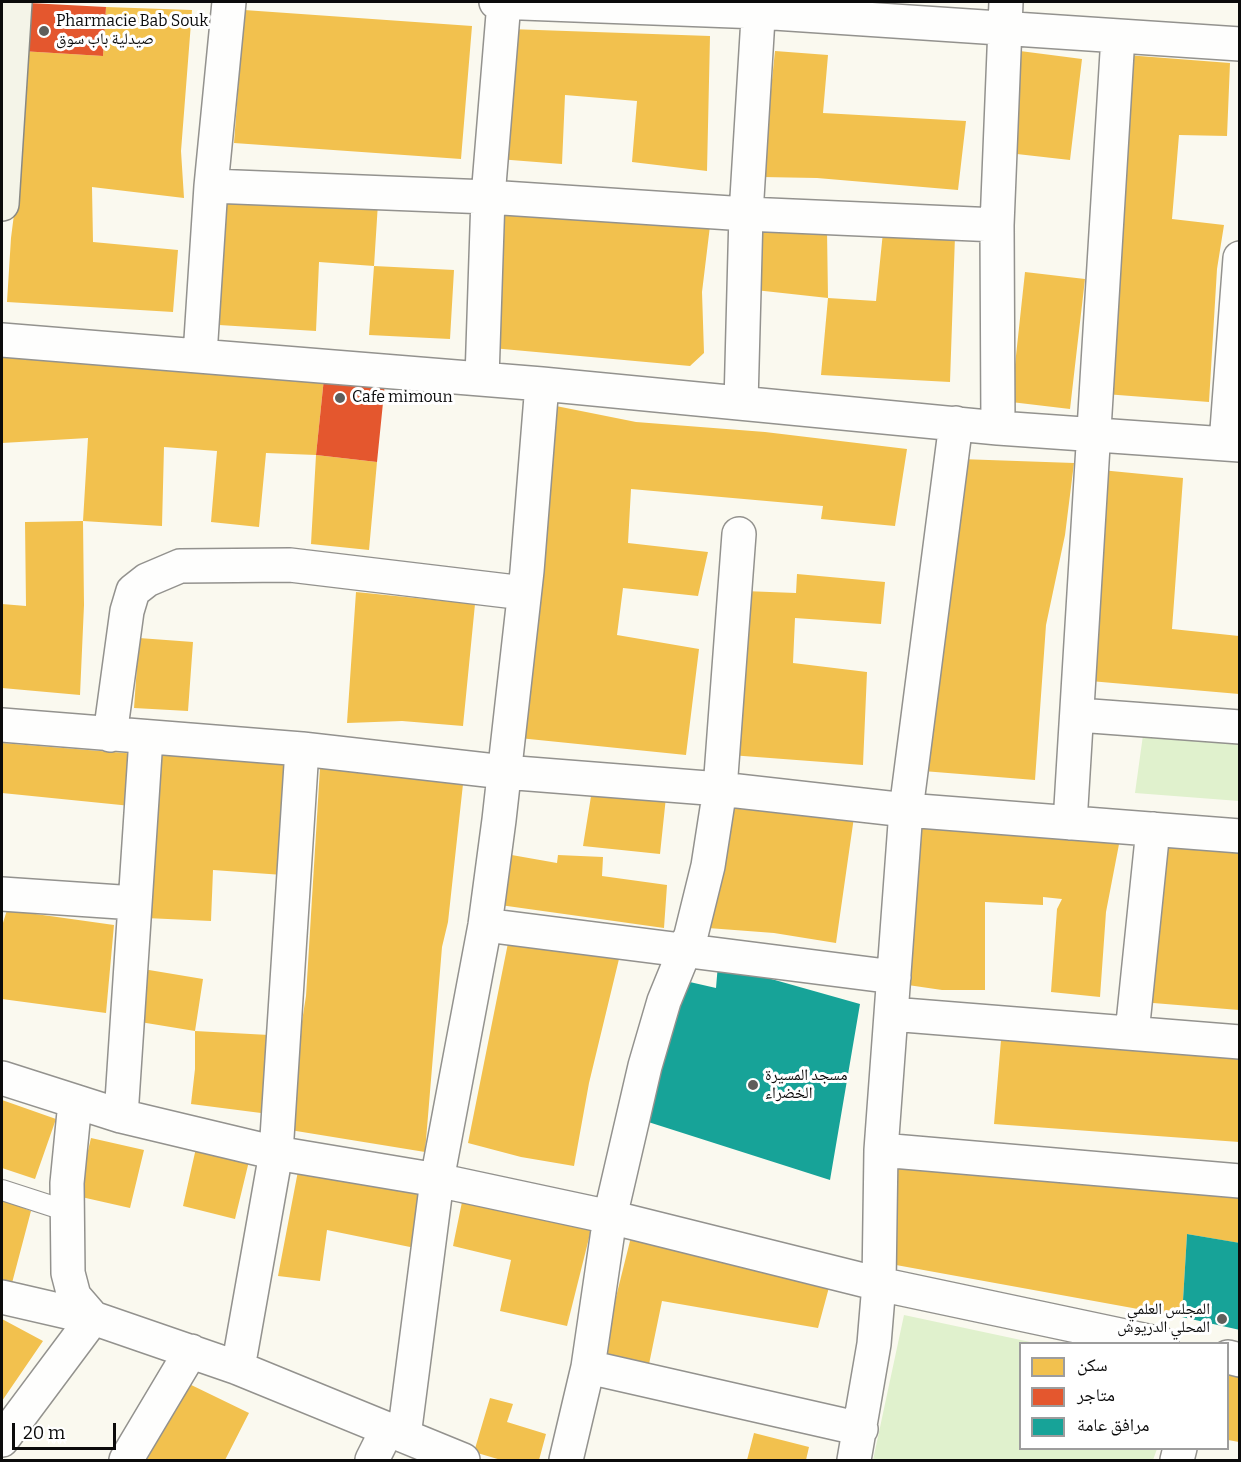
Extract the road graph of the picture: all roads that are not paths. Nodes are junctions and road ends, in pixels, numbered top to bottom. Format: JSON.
{"nodes":[{"id":1,"x":15,"y":2,"type":"edge"},
{"id":2,"x":229,"y":2,"type":"edge"},
{"id":3,"x":496,"y":2,"type":"edge"},
{"id":4,"x":504,"y":2,"type":"edge"},
{"id":5,"x":759,"y":7,"type":"edge"},
{"id":6,"x":1006,"y":14,"type":"edge"},
{"id":7,"x":1118,"y":36,"type":"junction"},
{"id":8,"x":1239,"y":44,"type":"edge"},
{"id":9,"x":211,"y":186,"type":"junction"},
{"id":10,"x":488,"y":197,"type":"junction"},
{"id":11,"x":2,"y":204,"type":"edge"},
{"id":12,"x":746,"y":214,"type":"junction"},
{"id":13,"x":997,"y":225,"type":"junction"},
{"id":14,"x":1239,"y":258,"type":"edge"},
{"id":15,"x":2,"y":340,"type":"edge"},
{"id":16,"x":200,"y":355,"type":"junction"},
{"id":17,"x":482,"y":378,"type":"junction"},
{"id":18,"x":542,"y":384,"type":"junction"},
{"id":19,"x":741,"y":403,"type":"junction"},
{"id":20,"x":956,"y":423,"type":"junction"},
{"id":21,"x":998,"y":428,"type":"junction"},
{"id":22,"x":1095,"y":435,"type":"junction"},
{"id":23,"x":1233,"y":444,"type":"edge"},
{"id":24,"x":739,"y":534,"type":"dead end"},
{"id":25,"x":524,"y":593,"type":"junction"},
{"id":26,"x":1078,"y":715,"type":"junction"},
{"id":27,"x":2,"y":725,"type":"edge"},
{"id":28,"x":1239,"y":727,"type":"edge"},
{"id":29,"x":110,"y":735,"type":"junction"},
{"id":30,"x":146,"y":738,"type":"junction"},
{"id":31,"x":302,"y":749,"type":"junction"},
{"id":32,"x":504,"y":771,"type":"junction"},
{"id":33,"x":720,"y":789,"type":"junction"},
{"id":34,"x":906,"y":810,"type":"junction"},
{"id":35,"x":1070,"y":823,"type":"junction"},
{"id":36,"x":1153,"y":829,"type":"junction"},
{"id":37,"x":1239,"y":836,"type":"edge"},
{"id":38,"x":2,"y":894,"type":"edge"},
{"id":39,"x":135,"y":903,"type":"junction"},
{"id":40,"x":485,"y":925,"type":"junction"},
{"id":41,"x":683,"y":951,"type":"junction"},
{"id":42,"x":894,"y":977,"type":"junction"},
{"id":43,"x":891,"y":1014,"type":"junction"},
{"id":44,"x":1132,"y":1033,"type":"junction"},
{"id":45,"x":1239,"y":1042,"type":"edge"},
{"id":46,"x":2,"y":1078,"type":"edge"},
{"id":47,"x":75,"y":1102,"type":"junction"},
{"id":48,"x":121,"y":1116,"type":"junction"},
{"id":49,"x":881,"y":1149,"type":"junction"},
{"id":50,"x":276,"y":1153,"type":"junction"},
{"id":51,"x":437,"y":1180,"type":"junction"},
{"id":52,"x":1239,"y":1181,"type":"edge"},
{"id":53,"x":2,"y":1190,"type":"edge"},
{"id":54,"x":67,"y":1211,"type":"junction"},
{"id":55,"x":610,"y":1217,"type":"junction"},
{"id":56,"x":879,"y":1284,"type":"junction"},
{"id":57,"x":2,"y":1297,"type":"edge"},
{"id":58,"x":93,"y":1318,"type":"junction"},
{"id":59,"x":1153,"y":1342,"type":"edge"},
{"id":60,"x":192,"y":1352,"type":"junction"},
{"id":61,"x":588,"y":1367,"type":"junction"},
{"id":62,"x":238,"y":1368,"type":"junction"},
{"id":63,"x":861,"y":1429,"type":"junction"},
{"id":64,"x":396,"y":1433,"type":"junction"},
{"id":65,"x":2,"y":1440,"type":"edge"},
{"id":66,"x":126,"y":1461,"type":"edge"},
{"id":67,"x":372,"y":1461,"type":"edge"},
{"id":68,"x":463,"y":1461,"type":"edge"},
{"id":69,"x":566,"y":1461,"type":"edge"},
{"id":70,"x":854,"y":1461,"type":"edge"}],
"edges":[{"from":1,"to":11,"type":"street"},
{"from":2,"to":9,"type":"street"},
{"from":3,"to":4,"type":"street"},
{"from":4,"to":5,"type":"street"},
{"from":4,"to":10,"type":"street"},
{"from":5,"to":6,"type":"street"},
{"from":5,"to":12,"type":"street"},
{"from":6,"to":7,"type":"street"},
{"from":6,"to":13,"type":"street"},
{"from":7,"to":8,"type":"street"},
{"from":7,"to":22,"type":"street"},
{"from":9,"to":10,"type":"street"},
{"from":9,"to":16,"type":"street"},
{"from":10,"to":12,"type":"street"},
{"from":10,"to":17,"type":"street"},
{"from":12,"to":13,"type":"street"},
{"from":12,"to":19,"type":"street"},
{"from":13,"to":21,"type":"street"},
{"from":14,"to":23,"type":"street"},
{"from":15,"to":16,"type":"street"},
{"from":16,"to":17,"type":"street"},
{"from":17,"to":18,"type":"street"},
{"from":18,"to":19,"type":"street"},
{"from":18,"to":25,"type":"street"},
{"from":19,"to":20,"type":"street"},
{"from":20,"to":21,"type":"street"},
{"from":20,"to":34,"type":"street"},
{"from":21,"to":22,"type":"street"},
{"from":22,"to":23,"type":"street"},
{"from":22,"to":26,"type":"street"},
{"from":24,"to":33,"type":"street"},
{"from":25,"to":29,"type":"street"},
{"from":25,"to":32,"type":"street"},
{"from":26,"to":28,"type":"street"},
{"from":26,"to":35,"type":"street"},
{"from":27,"to":29,"type":"street"},
{"from":29,"to":30,"type":"street"},
{"from":30,"to":31,"type":"street"},
{"from":30,"to":39,"type":"street"},
{"from":31,"to":32,"type":"street"},
{"from":31,"to":50,"type":"street"},
{"from":32,"to":33,"type":"street"},
{"from":32,"to":40,"type":"street"},
{"from":33,"to":34,"type":"street"},
{"from":33,"to":41,"type":"street"},
{"from":34,"to":35,"type":"street"},
{"from":34,"to":42,"type":"street"},
{"from":35,"to":36,"type":"street"},
{"from":36,"to":37,"type":"street"},
{"from":36,"to":44,"type":"street"},
{"from":38,"to":39,"type":"street"},
{"from":39,"to":48,"type":"street"},
{"from":40,"to":41,"type":"street"},
{"from":40,"to":51,"type":"street"},
{"from":41,"to":42,"type":"street"},
{"from":41,"to":55,"type":"street"},
{"from":42,"to":43,"type":"street"},
{"from":43,"to":44,"type":"street"},
{"from":43,"to":49,"type":"street"},
{"from":44,"to":45,"type":"street"},
{"from":46,"to":47,"type":"street"},
{"from":47,"to":48,"type":"street"},
{"from":47,"to":54,"type":"street"},
{"from":48,"to":50,"type":"street"},
{"from":49,"to":52,"type":"street"},
{"from":49,"to":56,"type":"street"},
{"from":50,"to":51,"type":"street"},
{"from":50,"to":62,"type":"street"},
{"from":51,"to":55,"type":"street"},
{"from":51,"to":64,"type":"street"},
{"from":53,"to":54,"type":"lane"},
{"from":54,"to":58,"type":"street"},
{"from":55,"to":56,"type":"street"},
{"from":55,"to":61,"type":"street"},
{"from":56,"to":59,"type":"street"},
{"from":56,"to":63,"type":"street"},
{"from":57,"to":58,"type":"street"},
{"from":58,"to":60,"type":"street"},
{"from":58,"to":65,"type":"street"},
{"from":60,"to":62,"type":"street"},
{"from":60,"to":66,"type":"street"},
{"from":61,"to":63,"type":"street"},
{"from":61,"to":69,"type":"street"},
{"from":62,"to":64,"type":"street"},
{"from":63,"to":70,"type":"street"},
{"from":64,"to":67,"type":"street"},
{"from":64,"to":68,"type":"street"}]}
